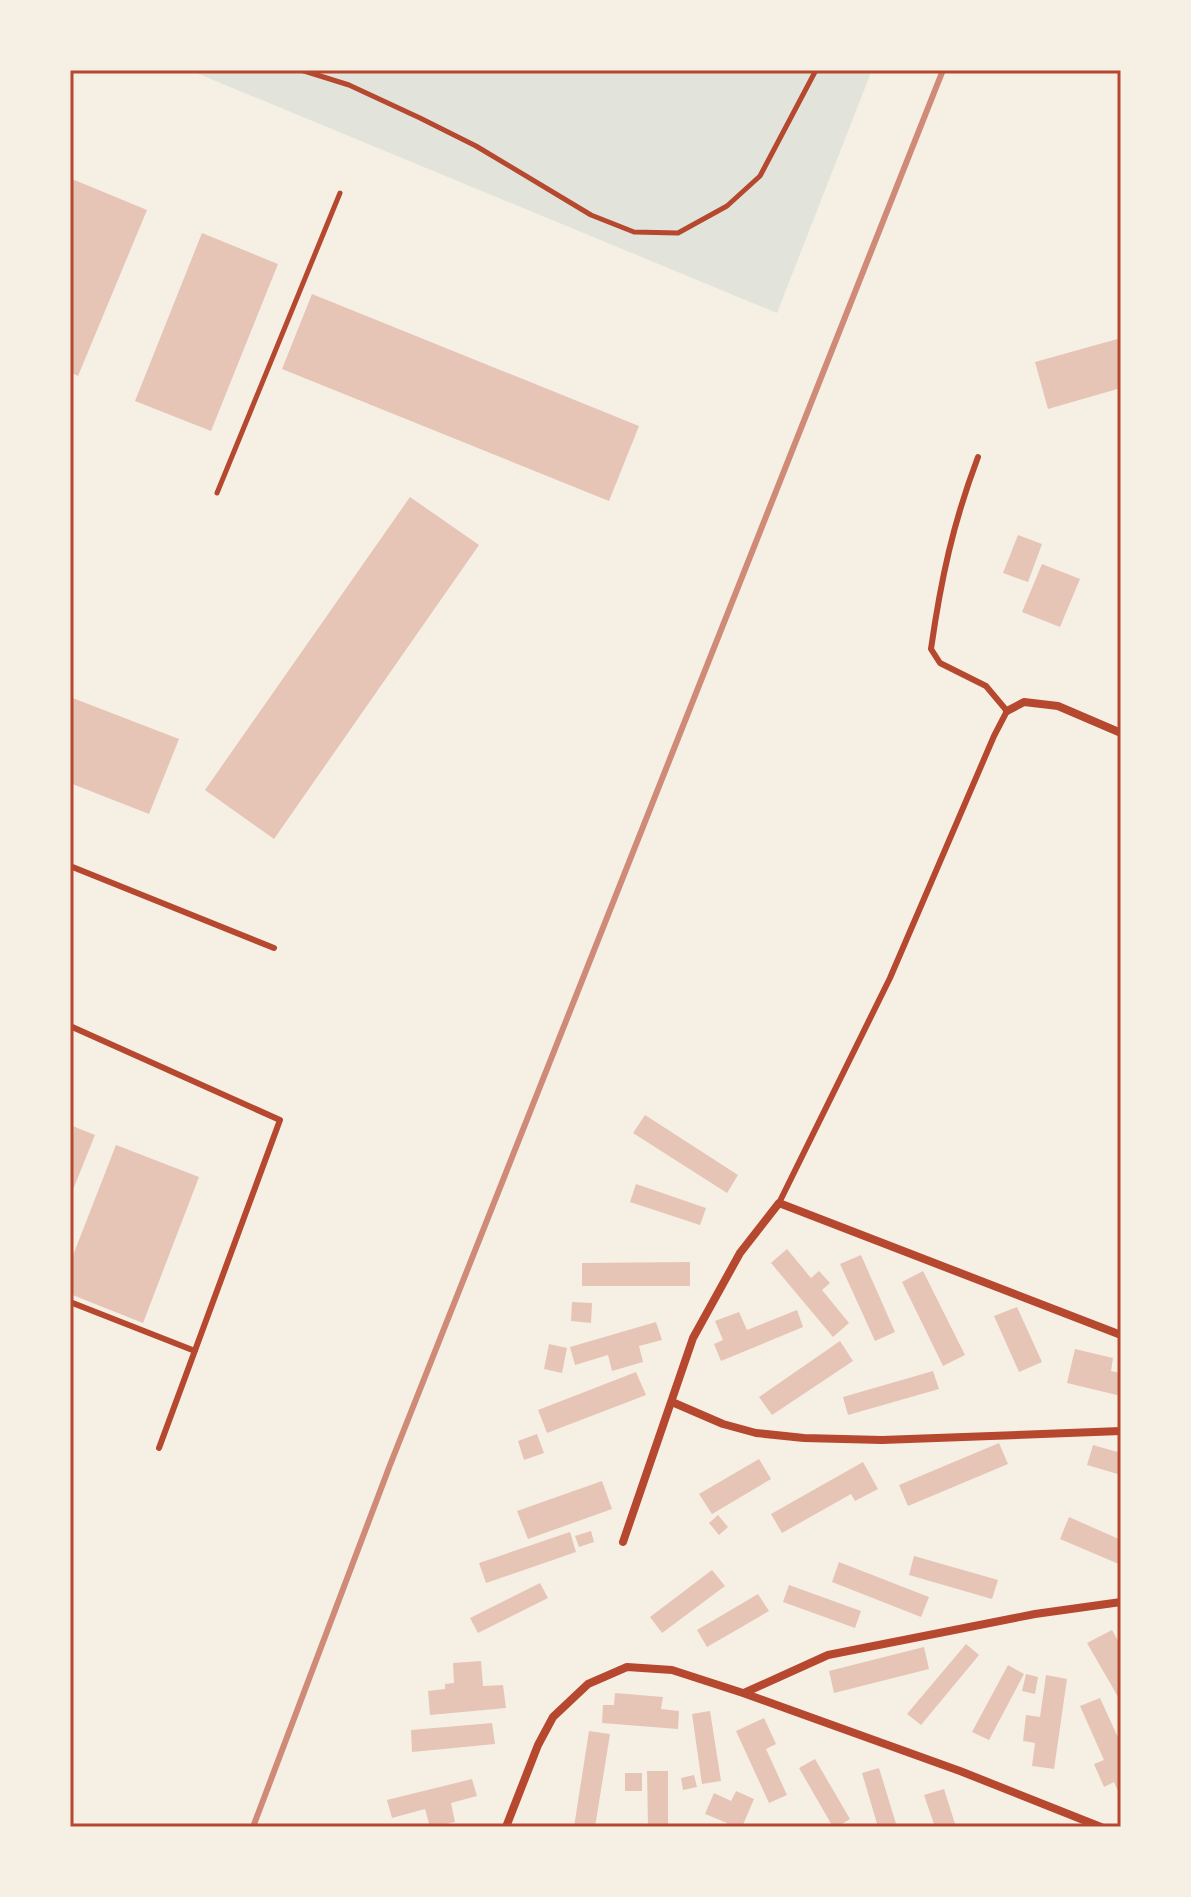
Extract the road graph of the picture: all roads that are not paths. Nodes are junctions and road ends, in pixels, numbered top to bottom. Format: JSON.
{"nodes":[{"id":1,"x":978,"y":457,"type":"dead end"},
{"id":2,"x":1007,"y":711,"type":"junction"},
{"id":3,"x":1121,"y":733,"type":"edge"},
{"id":4,"x":70,"y":866,"type":"edge"},
{"id":5,"x":274,"y":948,"type":"dead end"},
{"id":6,"x":70,"y":1026,"type":"edge"},
{"id":7,"x":779,"y":1203,"type":"junction"},
{"id":8,"x":70,"y":1302,"type":"edge"},
{"id":9,"x":1121,"y":1335,"type":"edge"},
{"id":10,"x":195,"y":1351,"type":"junction"},
{"id":11,"x":672,"y":1402,"type":"junction"},
{"id":12,"x":1121,"y":1431,"type":"edge"},
{"id":13,"x":159,"y":1448,"type":"dead end"},
{"id":14,"x":623,"y":1542,"type":"dead end"},
{"id":15,"x":1121,"y":1602,"type":"edge"},
{"id":16,"x":743,"y":1693,"type":"junction"},
{"id":17,"x":506,"y":1827,"type":"edge"},
{"id":18,"x":1101,"y":1827,"type":"edge"}],
"edges":[{"from":1,"to":2,"type":"lane"},
{"from":2,"to":3,"type":"street"},
{"from":2,"to":7,"type":"lane"},
{"from":4,"to":5,"type":"lane"},
{"from":6,"to":10,"type":"lane"},
{"from":7,"to":9,"type":"street"},
{"from":7,"to":11,"type":"street"},
{"from":8,"to":10,"type":"lane"},
{"from":10,"to":13,"type":"lane"},
{"from":11,"to":12,"type":"street"},
{"from":11,"to":14,"type":"street"},
{"from":15,"to":16,"type":"street"},
{"from":16,"to":17,"type":"street"},
{"from":16,"to":18,"type":"street"}]}
